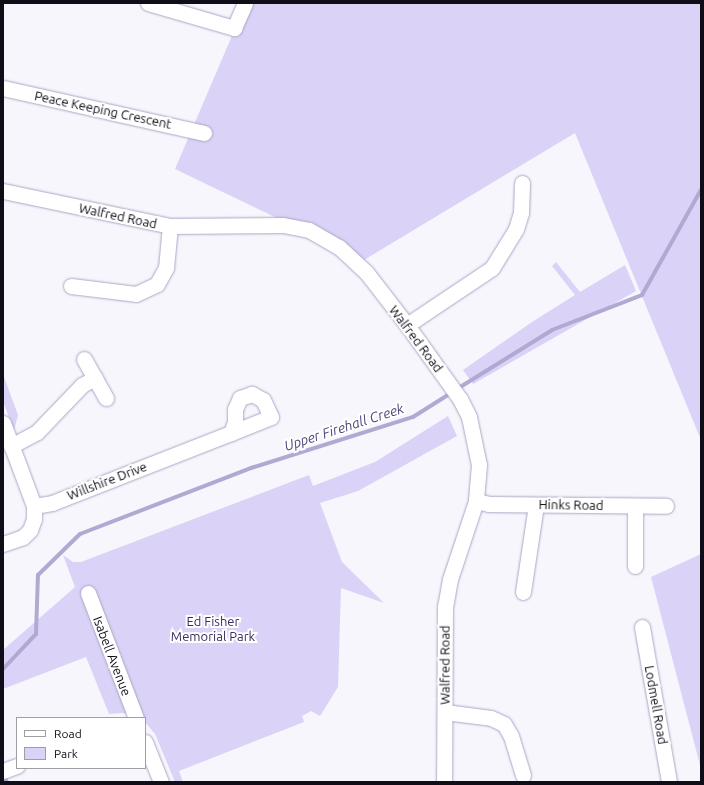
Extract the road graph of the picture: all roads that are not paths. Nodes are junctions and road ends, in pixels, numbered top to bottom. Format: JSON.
{"nodes":[{"id":1,"x":148,"y":3,"type":"edge"},
{"id":2,"x":245,"y":3,"type":"edge"},
{"id":3,"x":3,"y":88,"type":"edge"},
{"id":4,"x":204,"y":133,"type":"dead end"},
{"id":5,"x":522,"y":183,"type":"dead end"},
{"id":6,"x":3,"y":191,"type":"edge"},
{"id":7,"x":170,"y":226,"type":"junction"},
{"id":8,"x":71,"y":286,"type":"dead end"},
{"id":9,"x":407,"y":325,"type":"junction"},
{"id":10,"x":84,"y":359,"type":"dead end"},
{"id":11,"x":95,"y":378,"type":"junction"},
{"id":12,"x":106,"y":398,"type":"dead end"},
{"id":13,"x":3,"y":423,"type":"edge"},
{"id":14,"x":231,"y":433,"type":"dead end"},
{"id":15,"x":11,"y":446,"type":"junction"},
{"id":16,"x":476,"y":501,"type":"junction"},
{"id":17,"x":536,"y":504,"type":"junction"},
{"id":18,"x":34,"y":506,"type":"junction"},
{"id":19,"x":666,"y":506,"type":"dead end"},
{"id":20,"x":635,"y":507,"type":"junction"},
{"id":21,"x":3,"y":544,"type":"edge"},
{"id":22,"x":635,"y":566,"type":"dead end"},
{"id":23,"x":523,"y":592,"type":"dead end"},
{"id":24,"x":88,"y":593,"type":"dead end"},
{"id":25,"x":642,"y":628,"type":"dead end"},
{"id":26,"x":445,"y":712,"type":"junction"},
{"id":27,"x":136,"y":717,"type":"edge"},
{"id":28,"x":146,"y":744,"type":"edge"},
{"id":29,"x":16,"y":766,"type":"edge"},
{"id":30,"x":3,"y":772,"type":"edge"},
{"id":31,"x":523,"y":775,"type":"dead end"},
{"id":32,"x":162,"y":782,"type":"edge"},
{"id":33,"x":444,"y":782,"type":"edge"},
{"id":34,"x":669,"y":782,"type":"edge"}],
"edges":[{"from":1,"to":2,"type":"street"},
{"from":3,"to":4,"type":"street","name":"Peace Keeping Crescent"},
{"from":5,"to":9,"type":"street"},
{"from":6,"to":7,"type":"street","name":"Walfred Road"},
{"from":7,"to":8,"type":"street"},
{"from":7,"to":9,"type":"street","name":"Walfred Road"},
{"from":9,"to":16,"type":"street","name":"Walfred Road"},
{"from":10,"to":11,"type":"street"},
{"from":11,"to":12,"type":"street"},
{"from":11,"to":15,"type":"street"},
{"from":13,"to":15,"type":"street"},
{"from":14,"to":18,"type":"street","name":"Willshire Drive"},
{"from":15,"to":18,"type":"street"},
{"from":16,"to":17,"type":"street","name":"Hinks Road"},
{"from":16,"to":26,"type":"street","name":"Walfred Road"},
{"from":17,"to":20,"type":"street","name":"Hinks Road"},
{"from":17,"to":23,"type":"street"},
{"from":18,"to":21,"type":"street"},
{"from":19,"to":20,"type":"street","name":"Hinks Road"},
{"from":20,"to":22,"type":"street"},
{"from":24,"to":27,"type":"street","name":"Isabell Avenue"},
{"from":25,"to":34,"type":"street","name":"Lodmell Road"},
{"from":26,"to":31,"type":"street"},
{"from":26,"to":33,"type":"street","name":"Walfred Road"},
{"from":28,"to":32,"type":"street"},
{"from":29,"to":30,"type":"street"}]}
